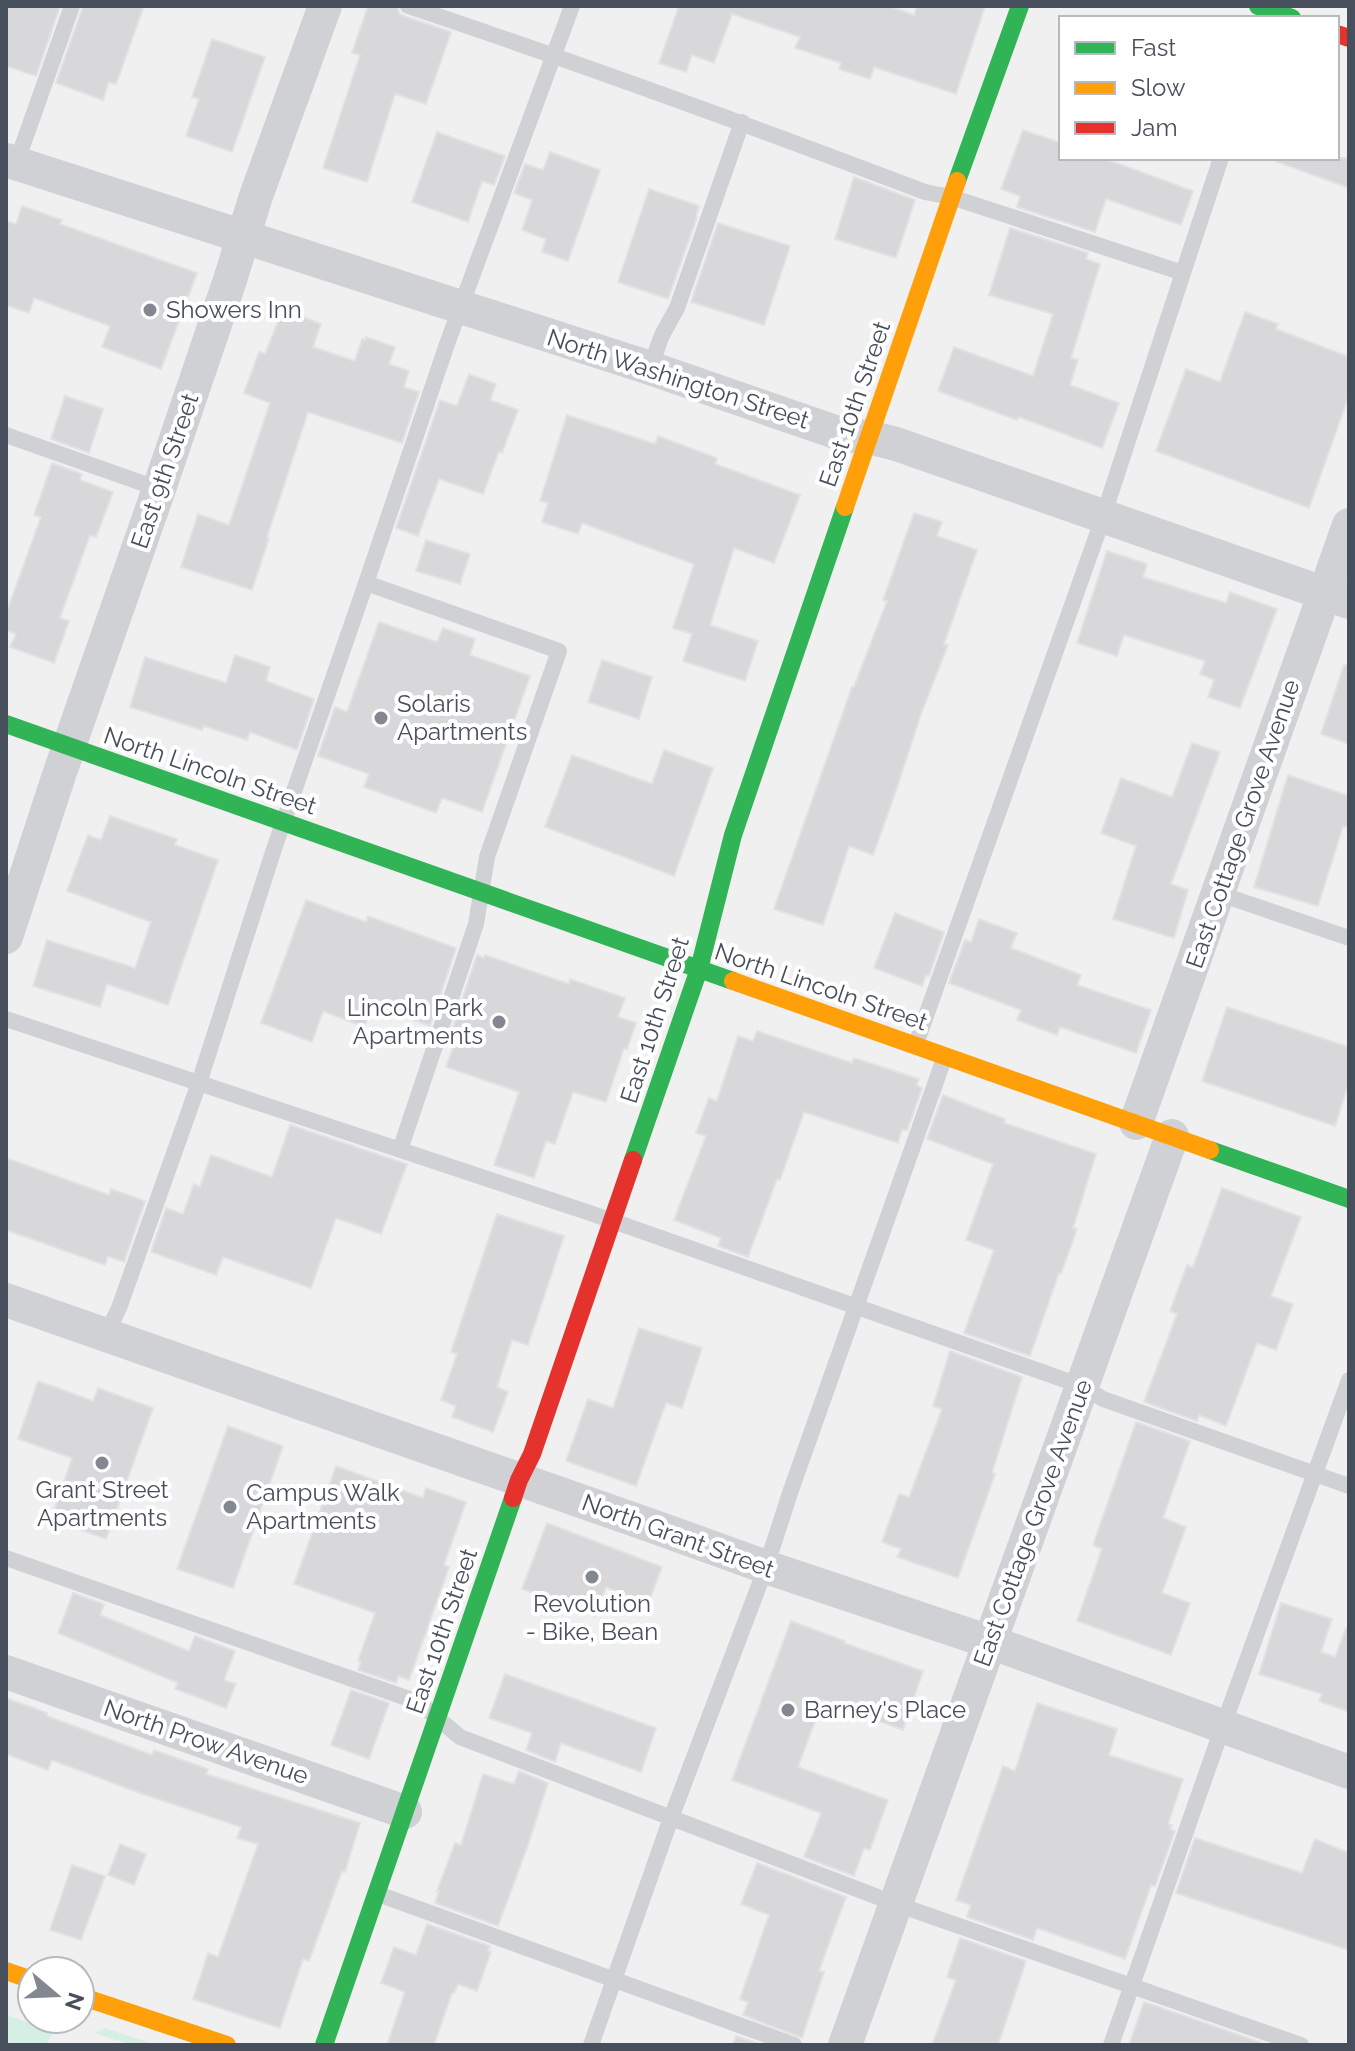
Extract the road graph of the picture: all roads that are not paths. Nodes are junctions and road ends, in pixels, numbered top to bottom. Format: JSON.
{"nodes":[{"id":1,"x":72,"y":6,"type":"edge"},
{"id":2,"x":325,"y":6,"type":"edge"},
{"id":3,"x":408,"y":6,"type":"edge"},
{"id":4,"x":572,"y":6,"type":"edge"},
{"id":5,"x":1020,"y":6,"type":"edge"},
{"id":6,"x":1266,"y":10,"type":"edge"},
{"id":7,"x":1286,"y":16,"type":"edge"},
{"id":8,"x":555,"y":55,"type":"junction"},
{"id":9,"x":742,"y":122,"type":"junction"},
{"id":10,"x":1220,"y":160,"type":"edge"},
{"id":11,"x":11,"y":162,"type":"edge"},
{"id":12,"x":951,"y":197,"type":"junction"},
{"id":13,"x":244,"y":237,"type":"junction"},
{"id":14,"x":1183,"y":273,"type":"junction"},
{"id":15,"x":460,"y":307,"type":"junction"},
{"id":16,"x":650,"y":368,"type":"junction"},
{"id":17,"x":6,"y":435,"type":"edge"},
{"id":18,"x":869,"y":437,"type":"junction"},
{"id":19,"x":159,"y":489,"type":"junction"},
{"id":20,"x":1104,"y":516,"type":"junction"},
{"id":21,"x":1349,"y":525,"type":"edge"},
{"id":22,"x":366,"y":583,"type":"junction"},
{"id":23,"x":1336,"y":598,"type":"edge"},
{"id":24,"x":6,"y":724,"type":"edge"},
{"id":25,"x":69,"y":746,"type":"junction"},
{"id":26,"x":283,"y":822,"type":"junction"},
{"id":27,"x":480,"y":892,"type":"junction"},
{"id":28,"x":1220,"y":894,"type":"junction"},
{"id":29,"x":6,"y":937,"type":"edge"},
{"id":30,"x":1349,"y":938,"type":"edge"},
{"id":31,"x":699,"y":969,"type":"junction"},
{"id":32,"x":6,"y":1019,"type":"edge"},
{"id":33,"x":916,"y":1045,"type":"junction"},
{"id":34,"x":945,"y":1056,"type":"junction"},
{"id":35,"x":199,"y":1083,"type":"junction"},
{"id":36,"x":1136,"y":1123,"type":"junction"},
{"id":37,"x":1172,"y":1136,"type":"junction"},
{"id":38,"x":400,"y":1150,"type":"junction"},
{"id":39,"x":1349,"y":1199,"type":"edge"},
{"id":40,"x":613,"y":1222,"type":"junction"},
{"id":41,"x":6,"y":1300,"type":"edge"},
{"id":42,"x":857,"y":1307,"type":"junction"},
{"id":43,"x":105,"y":1336,"type":"junction"},
{"id":44,"x":1349,"y":1380,"type":"edge"},
{"id":45,"x":1082,"y":1386,"type":"junction"},
{"id":46,"x":1315,"y":1474,"type":"junction"},
{"id":47,"x":519,"y":1480,"type":"junction"},
{"id":48,"x":1349,"y":1486,"type":"edge"},
{"id":49,"x":6,"y":1558,"type":"edge"},
{"id":50,"x":766,"y":1567,"type":"junction"},
{"id":51,"x":990,"y":1642,"type":"junction"},
{"id":52,"x":6,"y":1672,"type":"edge"},
{"id":53,"x":438,"y":1718,"type":"junction"},
{"id":54,"x":1223,"y":1726,"type":"junction"},
{"id":55,"x":1349,"y":1772,"type":"edge"},
{"id":56,"x":405,"y":1812,"type":"junction"},
{"id":57,"x":671,"y":1818,"type":"junction"},
{"id":58,"x":376,"y":1894,"type":"junction"},
{"id":59,"x":896,"y":1904,"type":"junction"},
{"id":60,"x":614,"y":1980,"type":"junction"},
{"id":61,"x":1132,"y":1986,"type":"junction"},
{"id":62,"x":96,"y":2001,"type":"edge"},
{"id":63,"x":227,"y":2045,"type":"edge"},
{"id":64,"x":324,"y":2045,"type":"edge"},
{"id":65,"x":591,"y":2045,"type":"edge"},
{"id":66,"x":794,"y":2045,"type":"edge"},
{"id":67,"x":845,"y":2045,"type":"edge"},
{"id":68,"x":1111,"y":2045,"type":"edge"},
{"id":69,"x":1301,"y":2045,"type":"edge"}],
"edges":[{"from":1,"to":11,"type":"lane"},
{"from":2,"to":13,"type":"street","name":"East 9th Street"},
{"from":3,"to":8,"type":"lane"},
{"from":4,"to":8,"type":"lane"},
{"from":5,"to":12,"type":"street","name":"East 10th Street"},
{"from":6,"to":7,"type":"street"},
{"from":8,"to":9,"type":"lane"},
{"from":8,"to":15,"type":"lane"},
{"from":9,"to":12,"type":"lane"},
{"from":9,"to":16,"type":"lane"},
{"from":10,"to":14,"type":"lane"},
{"from":11,"to":13,"type":"street","name":"North Washington Street"},
{"from":12,"to":14,"type":"lane"},
{"from":12,"to":18,"type":"street","name":"East 10th Street"},
{"from":13,"to":15,"type":"street","name":"North Washington Street"},
{"from":13,"to":19,"type":"street","name":"East 9th Street"},
{"from":14,"to":20,"type":"lane"},
{"from":15,"to":16,"type":"street","name":"North Washington Street"},
{"from":15,"to":22,"type":"lane"},
{"from":16,"to":18,"type":"street","name":"North Washington Street"},
{"from":17,"to":19,"type":"lane"},
{"from":18,"to":20,"type":"street","name":"North Washington Street"},
{"from":18,"to":31,"type":"street","name":"East 10th Street"},
{"from":19,"to":25,"type":"street","name":"East 9th Street"},
{"from":20,"to":23,"type":"street","name":"North Washington Street"},
{"from":20,"to":33,"type":"lane"},
{"from":21,"to":23,"type":"street","name":"East Cottage Grove Avenue"},
{"from":22,"to":26,"type":"lane"},
{"from":22,"to":27,"type":"lane"},
{"from":23,"to":28,"type":"street","name":"East Cottage Grove Avenue"},
{"from":24,"to":25,"type":"street","name":"North Lincoln Street"},
{"from":25,"to":26,"type":"street","name":"North Lincoln Street"},
{"from":25,"to":29,"type":"street","name":"East 9th Street"},
{"from":26,"to":27,"type":"street","name":"North Lincoln Street"},
{"from":26,"to":35,"type":"lane"},
{"from":27,"to":31,"type":"street","name":"North Lincoln Street"},
{"from":27,"to":38,"type":"lane"},
{"from":28,"to":30,"type":"lane"},
{"from":28,"to":36,"type":"street","name":"East Cottage Grove Avenue"},
{"from":31,"to":33,"type":"street","name":"North Lincoln Street"},
{"from":31,"to":40,"type":"street","name":"East 10th Street"},
{"from":32,"to":35,"type":"lane"},
{"from":33,"to":34,"type":"street","name":"North Lincoln Street"},
{"from":34,"to":36,"type":"street","name":"North Lincoln Street"},
{"from":34,"to":42,"type":"lane"},
{"from":35,"to":38,"type":"lane"},
{"from":35,"to":43,"type":"lane"},
{"from":36,"to":37,"type":"street","name":"North Lincoln Street"},
{"from":37,"to":39,"type":"street","name":"North Lincoln Street"},
{"from":37,"to":45,"type":"street","name":"East Cottage Grove Avenue"},
{"from":38,"to":40,"type":"lane"},
{"from":40,"to":42,"type":"lane"},
{"from":40,"to":47,"type":"street","name":"East 10th Street"},
{"from":41,"to":43,"type":"street","name":"North Grant Street"},
{"from":42,"to":45,"type":"lane"},
{"from":42,"to":50,"type":"lane"},
{"from":43,"to":47,"type":"street","name":"North Grant Street"},
{"from":44,"to":46,"type":"lane"},
{"from":45,"to":46,"type":"lane"},
{"from":45,"to":51,"type":"street","name":"East Cottage Grove Avenue"},
{"from":46,"to":48,"type":"lane"},
{"from":46,"to":54,"type":"lane"},
{"from":47,"to":50,"type":"street","name":"North Grant Street"},
{"from":47,"to":53,"type":"street","name":"East 10th Street"},
{"from":49,"to":53,"type":"lane"},
{"from":50,"to":51,"type":"street","name":"North Grant Street"},
{"from":50,"to":57,"type":"lane"},
{"from":51,"to":54,"type":"street","name":"North Grant Street"},
{"from":51,"to":59,"type":"street","name":"East Cottage Grove Avenue"},
{"from":52,"to":56,"type":"street","name":"North Prow Avenue"},
{"from":53,"to":56,"type":"street","name":"East 10th Street"},
{"from":53,"to":57,"type":"lane"},
{"from":54,"to":55,"type":"street","name":"North Grant Street"},
{"from":54,"to":61,"type":"lane"},
{"from":56,"to":58,"type":"street","name":"East 10th Street"},
{"from":57,"to":59,"type":"lane"},
{"from":57,"to":60,"type":"lane"},
{"from":58,"to":60,"type":"lane"},
{"from":58,"to":64,"type":"street","name":"East 10th Street"},
{"from":59,"to":61,"type":"lane"},
{"from":59,"to":67,"type":"street","name":"East Cottage Grove Avenue"},
{"from":60,"to":65,"type":"lane"},
{"from":60,"to":66,"type":"lane"},
{"from":61,"to":68,"type":"lane"},
{"from":61,"to":69,"type":"lane"},
{"from":62,"to":63,"type":"street"}]}
